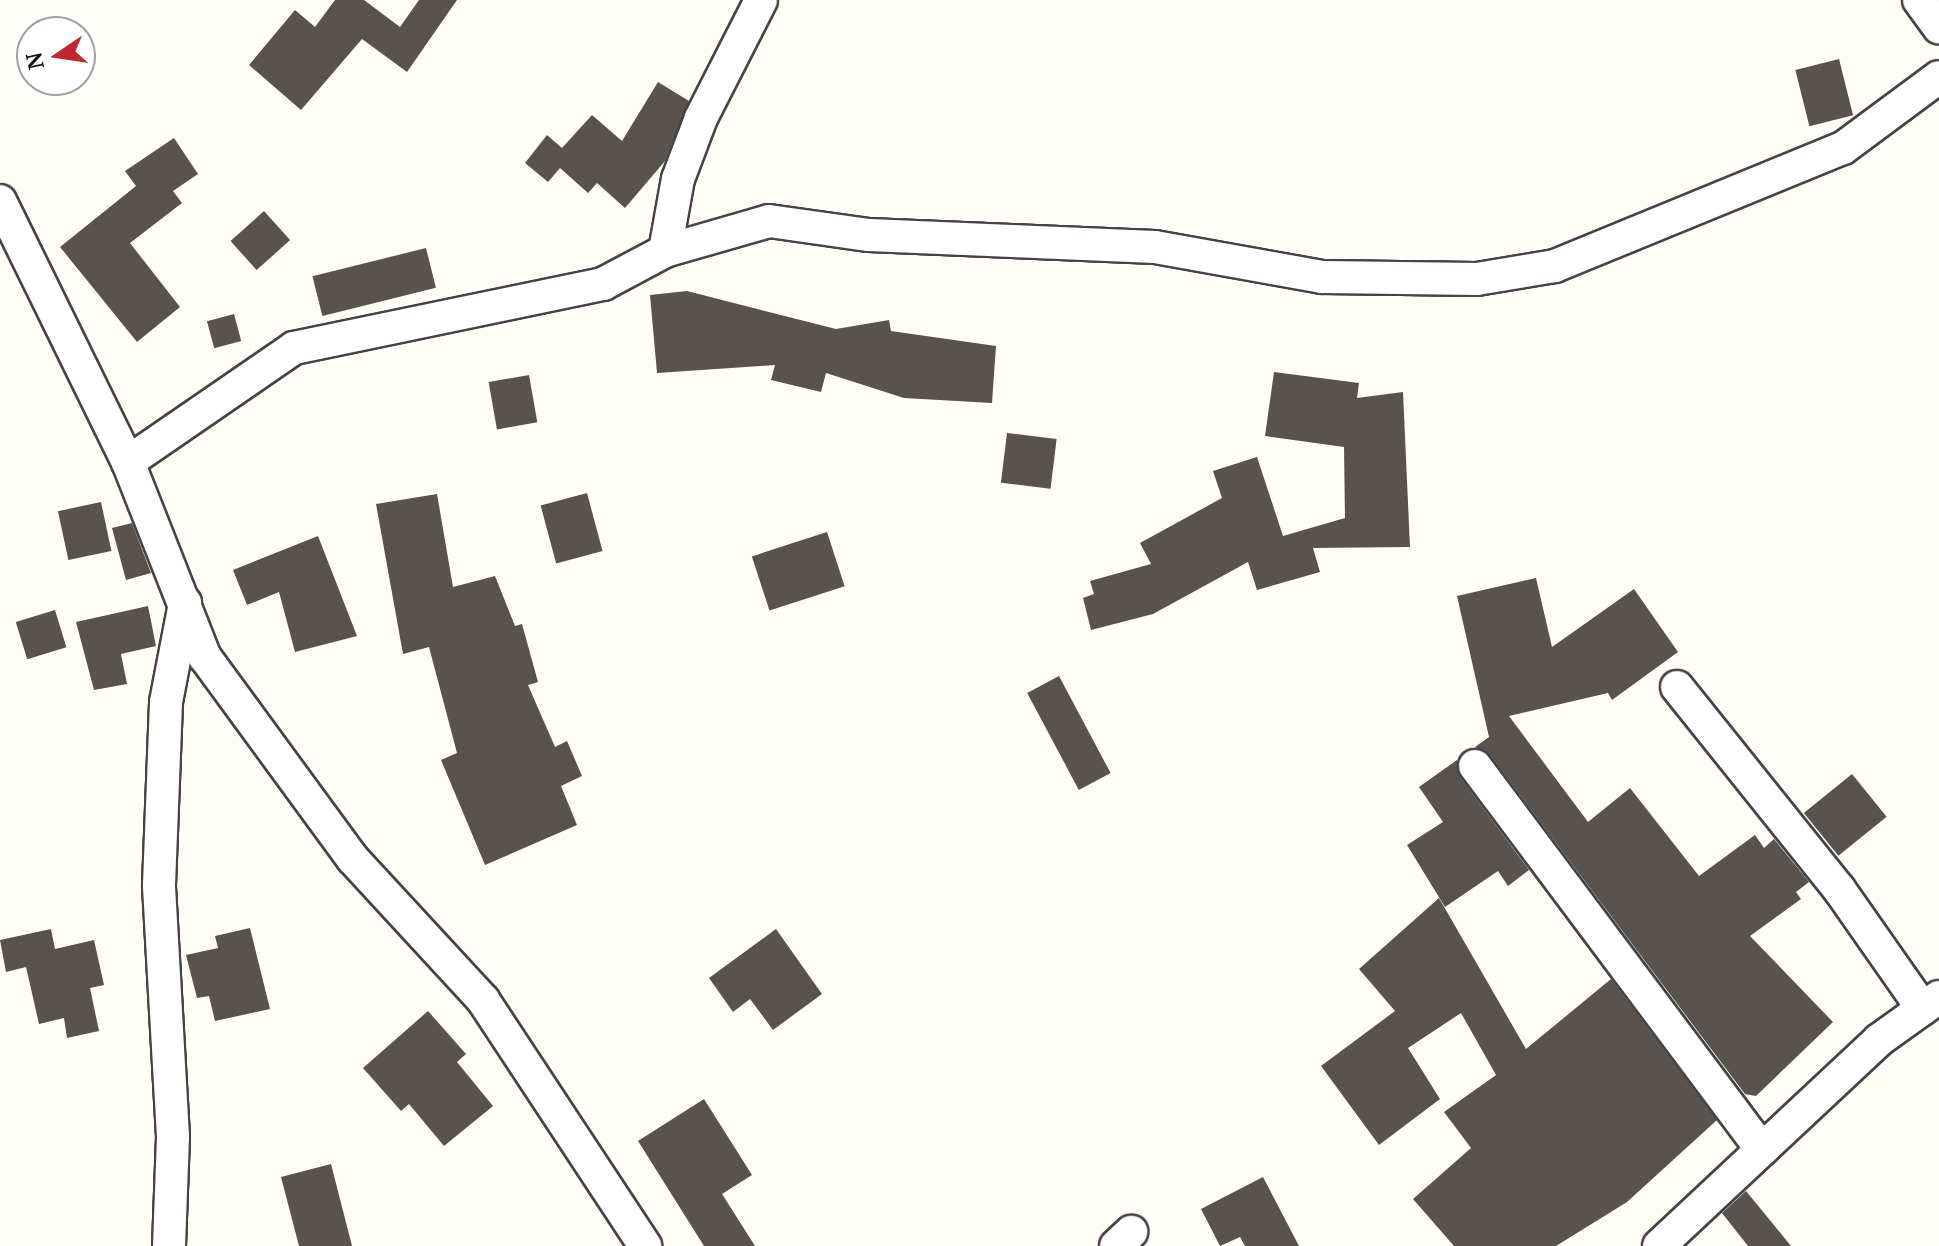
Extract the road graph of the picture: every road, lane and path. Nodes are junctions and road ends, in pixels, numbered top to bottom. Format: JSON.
{"nodes":[{"id":1,"x":761,"y":0,"type":"edge"},
{"id":2,"x":1919,"y":0,"type":"edge"},
{"id":3,"x":1939,"y":28,"type":"edge"},
{"id":4,"x":1939,"y":77,"type":"edge"},
{"id":5,"x":0,"y":201,"type":"edge"},
{"id":6,"x":665,"y":251,"type":"junction"},
{"id":7,"x":128,"y":462,"type":"junction"},
{"id":8,"x":186,"y":600,"type":"junction"},
{"id":9,"x":1677,"y":687,"type":"dead end"},
{"id":10,"x":1475,"y":766,"type":"dead end"},
{"id":11,"x":1931,"y":1003,"type":"edge"},
{"id":12,"x":1762,"y":1149,"type":"junction"},
{"id":13,"x":1676,"y":1240,"type":"edge"},
{"id":14,"x":644,"y":1245,"type":"edge"},
{"id":15,"x":169,"y":1246,"type":"edge"}],
"edges":[{"from":1,"to":6,"type":"street"},
{"from":2,"to":3,"type":"street"},
{"from":4,"to":6,"type":"street"},
{"from":5,"to":7,"type":"street"},
{"from":6,"to":7,"type":"street"},
{"from":7,"to":8,"type":"street"},
{"from":8,"to":14,"type":"street"},
{"from":8,"to":15,"type":"street"},
{"from":9,"to":11,"type":"street"},
{"from":10,"to":12,"type":"street"},
{"from":11,"to":12,"type":"street"},
{"from":12,"to":13,"type":"street"}]}
